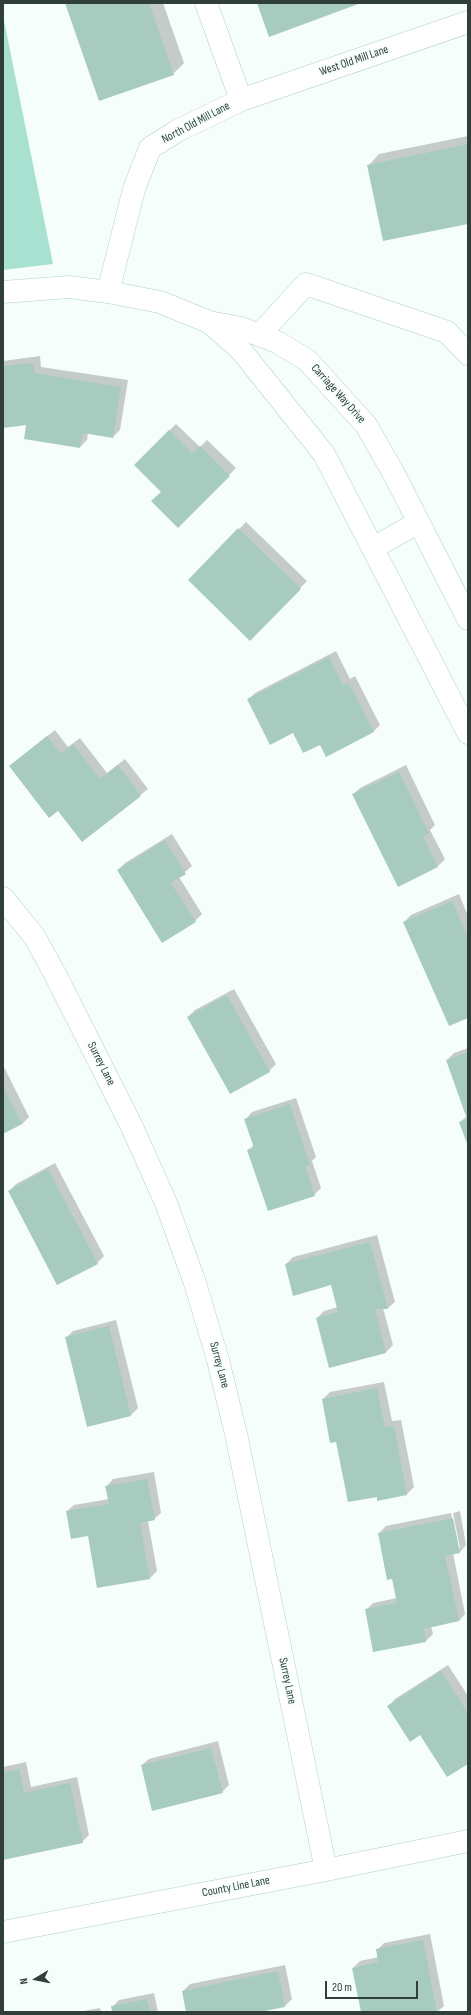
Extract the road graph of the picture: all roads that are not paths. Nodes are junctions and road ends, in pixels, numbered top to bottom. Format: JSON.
{"nodes":[{"id":1,"x":206,"y":3,"type":"edge"},
{"id":2,"x":468,"y":22,"type":"edge"},
{"id":3,"x":241,"y":100,"type":"junction"},
{"id":4,"x":3,"y":292,"type":"edge"},
{"id":5,"x":108,"y":292,"type":"junction"},
{"id":6,"x":209,"y":322,"type":"junction"},
{"id":7,"x":259,"y":335,"type":"junction"},
{"id":8,"x":468,"y":354,"type":"edge"},
{"id":9,"x":419,"y":522,"type":"junction"},
{"id":10,"x":372,"y":548,"type":"junction"},
{"id":11,"x":468,"y":619,"type":"edge"},
{"id":12,"x":468,"y":733,"type":"edge"},
{"id":13,"x":3,"y":898,"type":"edge"},
{"id":14,"x":468,"y":1841,"type":"edge"},
{"id":15,"x":326,"y":1870,"type":"junction"},
{"id":16,"x":3,"y":1932,"type":"edge"}],
"edges":[{"from":1,"to":3,"type":"street","name":"North Old Mill Lane"},
{"from":2,"to":3,"type":"street","name":"West Old Mill Lane"},
{"from":3,"to":5,"type":"street","name":"North Old Mill Lane"},
{"from":4,"to":5,"type":"street","name":"Carriage Way Drive"},
{"from":5,"to":6,"type":"street","name":"Carriage Way Drive"},
{"from":6,"to":7,"type":"street","name":"Carriage Way Drive"},
{"from":6,"to":10,"type":"street","name":"Carriage Way Drive"},
{"from":7,"to":8,"type":"street"},
{"from":7,"to":9,"type":"street","name":"Carriage Way Drive"},
{"from":9,"to":10,"type":"street"},
{"from":9,"to":11,"type":"street","name":"Carriage Way Drive"},
{"from":10,"to":12,"type":"street","name":"Carriage Way Drive"},
{"from":13,"to":15,"type":"street","name":"Surrey Lane"},
{"from":14,"to":15,"type":"street","name":"County Line Lane"},
{"from":15,"to":16,"type":"street","name":"County Line Lane"}]}
